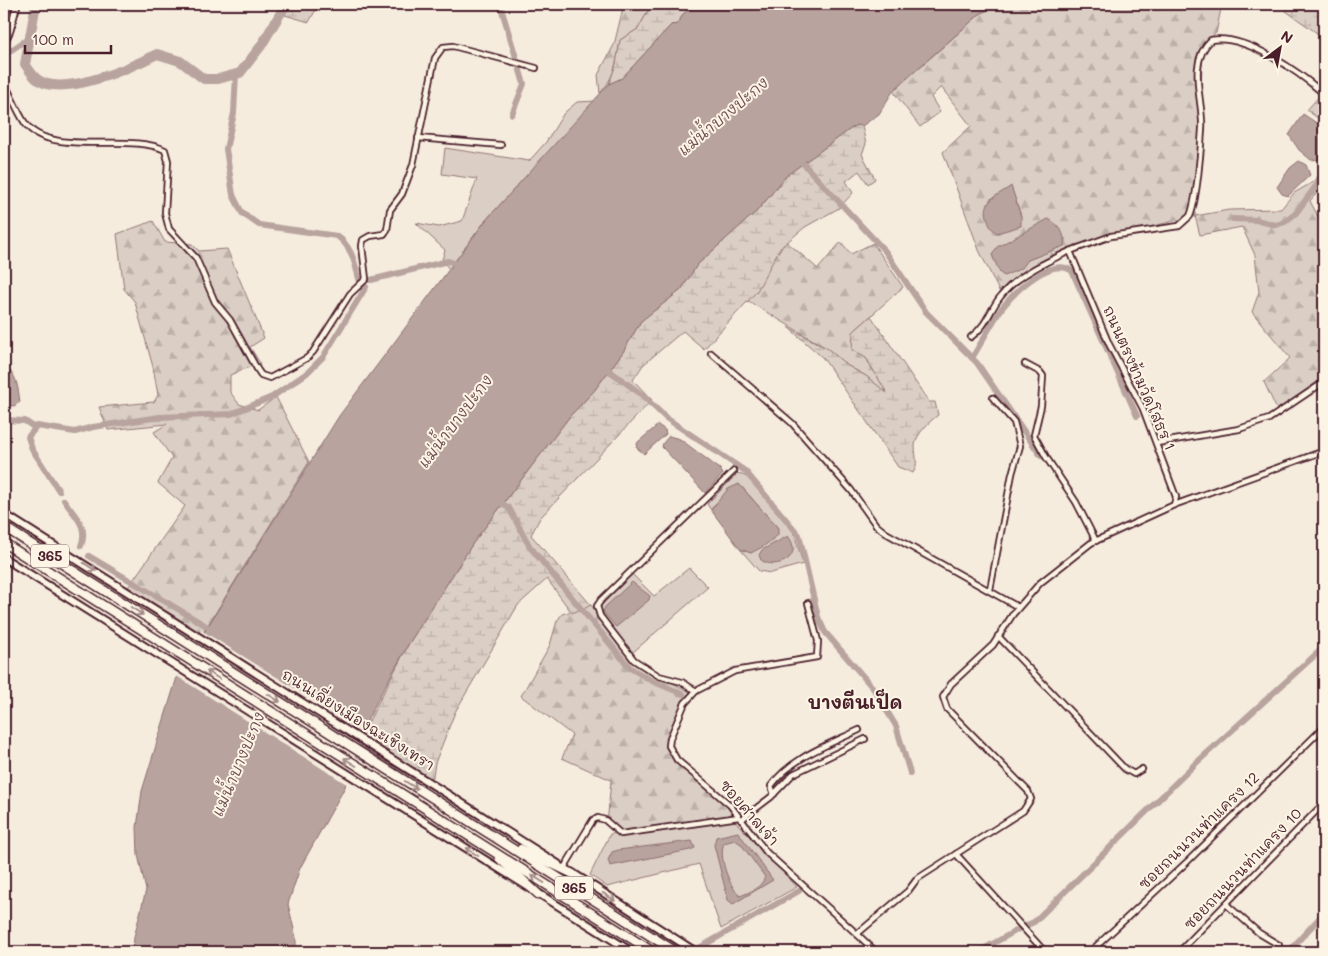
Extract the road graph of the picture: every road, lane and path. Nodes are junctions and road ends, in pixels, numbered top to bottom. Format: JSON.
{"nodes":[{"id":1,"x":17,"y":4,"type":"edge"},
{"id":2,"x":4,"y":43,"type":"edge"},
{"id":3,"x":536,"y":68,"type":"dead end"},
{"id":4,"x":4,"y":82,"type":"edge"},
{"id":5,"x":1324,"y":94,"type":"edge"},
{"id":6,"x":418,"y":138,"type":"junction"},
{"id":7,"x":501,"y":145,"type":"dead end"},
{"id":8,"x":1070,"y":251,"type":"junction"},
{"id":9,"x":971,"y":337,"type":"dead end"},
{"id":10,"x":711,"y":353,"type":"dead end"},
{"id":11,"x":1025,"y":364,"type":"dead end"},
{"id":12,"x":1324,"y":382,"type":"edge"},
{"id":13,"x":993,"y":398,"type":"dead end"},
{"id":14,"x":1157,"y":443,"type":"junction"},
{"id":15,"x":1324,"y":451,"type":"edge"},
{"id":16,"x":734,"y":472,"type":"dead end"},
{"id":17,"x":1174,"y":505,"type":"junction"},
{"id":18,"x":4,"y":514,"type":"edge"},
{"id":19,"x":4,"y":527,"type":"edge"},
{"id":20,"x":1096,"y":541,"type":"junction"},
{"id":21,"x":4,"y":543,"type":"edge"},
{"id":22,"x":4,"y":558,"type":"edge"},
{"id":23,"x":990,"y":590,"type":"junction"},
{"id":24,"x":808,"y":603,"type":"dead end"},
{"id":25,"x":1018,"y":607,"type":"junction"},
{"id":26,"x":998,"y":636,"type":"junction"},
{"id":27,"x":696,"y":691,"type":"junction"},
{"id":28,"x":1324,"y":727,"type":"edge"},
{"id":29,"x":859,"y":730,"type":"dead end"},
{"id":30,"x":865,"y":738,"type":"dead end"},
{"id":31,"x":1142,"y":769,"type":"dead end"},
{"id":32,"x":774,"y":794,"type":"junction"},
{"id":33,"x":1324,"y":803,"type":"edge"},
{"id":34,"x":740,"y":818,"type":"junction"},
{"id":35,"x":489,"y":834,"type":"junction"},
{"id":36,"x":483,"y":844,"type":"junction"},
{"id":37,"x":956,"y":854,"type":"junction"},
{"id":38,"x":564,"y":868,"type":"junction"},
{"id":39,"x":574,"y":874,"type":"junction"},
{"id":40,"x":538,"y":894,"type":"junction"},
{"id":41,"x":1227,"y":905,"type":"junction"},
{"id":42,"x":857,"y":934,"type":"junction"},
{"id":43,"x":1280,"y":951,"type":"edge"},
{"id":44,"x":632,"y":952,"type":"edge"},
{"id":45,"x":653,"y":952,"type":"edge"},
{"id":46,"x":676,"y":952,"type":"edge"},
{"id":47,"x":696,"y":952,"type":"edge"},
{"id":48,"x":876,"y":952,"type":"edge"},
{"id":49,"x":1045,"y":952,"type":"edge"},
{"id":50,"x":1090,"y":952,"type":"edge"},
{"id":51,"x":1179,"y":952,"type":"edge"}],
"edges":[{"from":1,"to":2,"type":"street"},
{"from":3,"to":6,"type":"street"},
{"from":4,"to":6,"type":"street"},
{"from":5,"to":8,"type":"street"},
{"from":6,"to":7,"type":"street"},
{"from":8,"to":9,"type":"street"},
{"from":8,"to":14,"type":"street","name":"ถนนตรงข้ามวัดโสธร 1"},
{"from":10,"to":23,"type":"street"},
{"from":11,"to":20,"type":"street"},
{"from":12,"to":14,"type":"street"},
{"from":13,"to":23,"type":"street"},
{"from":14,"to":17,"type":"street","name":"ถนนตรงข้ามวัดโสธร 1"},
{"from":15,"to":17,"type":"street"},
{"from":16,"to":27,"type":"street"},
{"from":17,"to":20,"type":"street"},
{"from":18,"to":38,"type":"main road","name":"ถนนเลี่ยงเมืองฉะเชิงเทรา","number":"365","one_way":true},
{"from":19,"to":35,"type":"highway","name":"ถนนเลี่ยงเมืองฉะเชิงเทรา","number":"365","one_way":true},
{"from":20,"to":25,"type":"street"},
{"from":36,"to":21,"type":"highway","number":"365","one_way":true},
{"from":40,"to":22,"type":"main road","number":"365","one_way":true},
{"from":23,"to":25,"type":"street"},
{"from":24,"to":27,"type":"street","name":"ซอยศาลเจ้า"},
{"from":25,"to":26,"type":"street"},
{"from":26,"to":31,"type":"street"},
{"from":26,"to":37,"type":"street"},
{"from":27,"to":34,"type":"street","name":"ซอยศาลเจ้า"},
{"from":28,"to":50,"type":"street","name":"ซอยถนนวนท่าแครง 12"},
{"from":29,"to":32,"type":"street"},
{"from":30,"to":32,"type":"street"},
{"from":32,"to":34,"type":"street"},
{"from":33,"to":41,"type":"street","name":"ซอยถนนวนท่าแครง 10"},
{"from":34,"to":38,"type":"street"},
{"from":34,"to":42,"type":"street","name":"ซอยศาลเจ้า"},
{"from":35,"to":39,"type":"highway"},
{"from":35,"to":46,"type":"highway","name":"ถนนเลี่ยงเมืองฉะเชิงเทรา","number":"365"},
{"from":36,"to":40,"type":"highway"},
{"from":45,"to":36,"type":"highway","number":"365","one_way":true},
{"from":37,"to":42,"type":"street"},
{"from":37,"to":49,"type":"street"},
{"from":38,"to":39,"type":"main road","name":"ถนนเลี่ยงเมืองฉะเชิงเทรา","number":"365"},
{"from":39,"to":47,"type":"main road","name":"ถนนเลี่ยงเมืองฉะเชิงเทรา","number":"365","one_way":true},
{"from":40,"to":44,"type":"main road","number":"365"},
{"from":41,"to":43,"type":"street"},
{"from":41,"to":51,"type":"street","name":"ซอยถนนวนท่าแครง 10"},
{"from":42,"to":48,"type":"street","name":"ซอยศาลเจ้า"}]}
